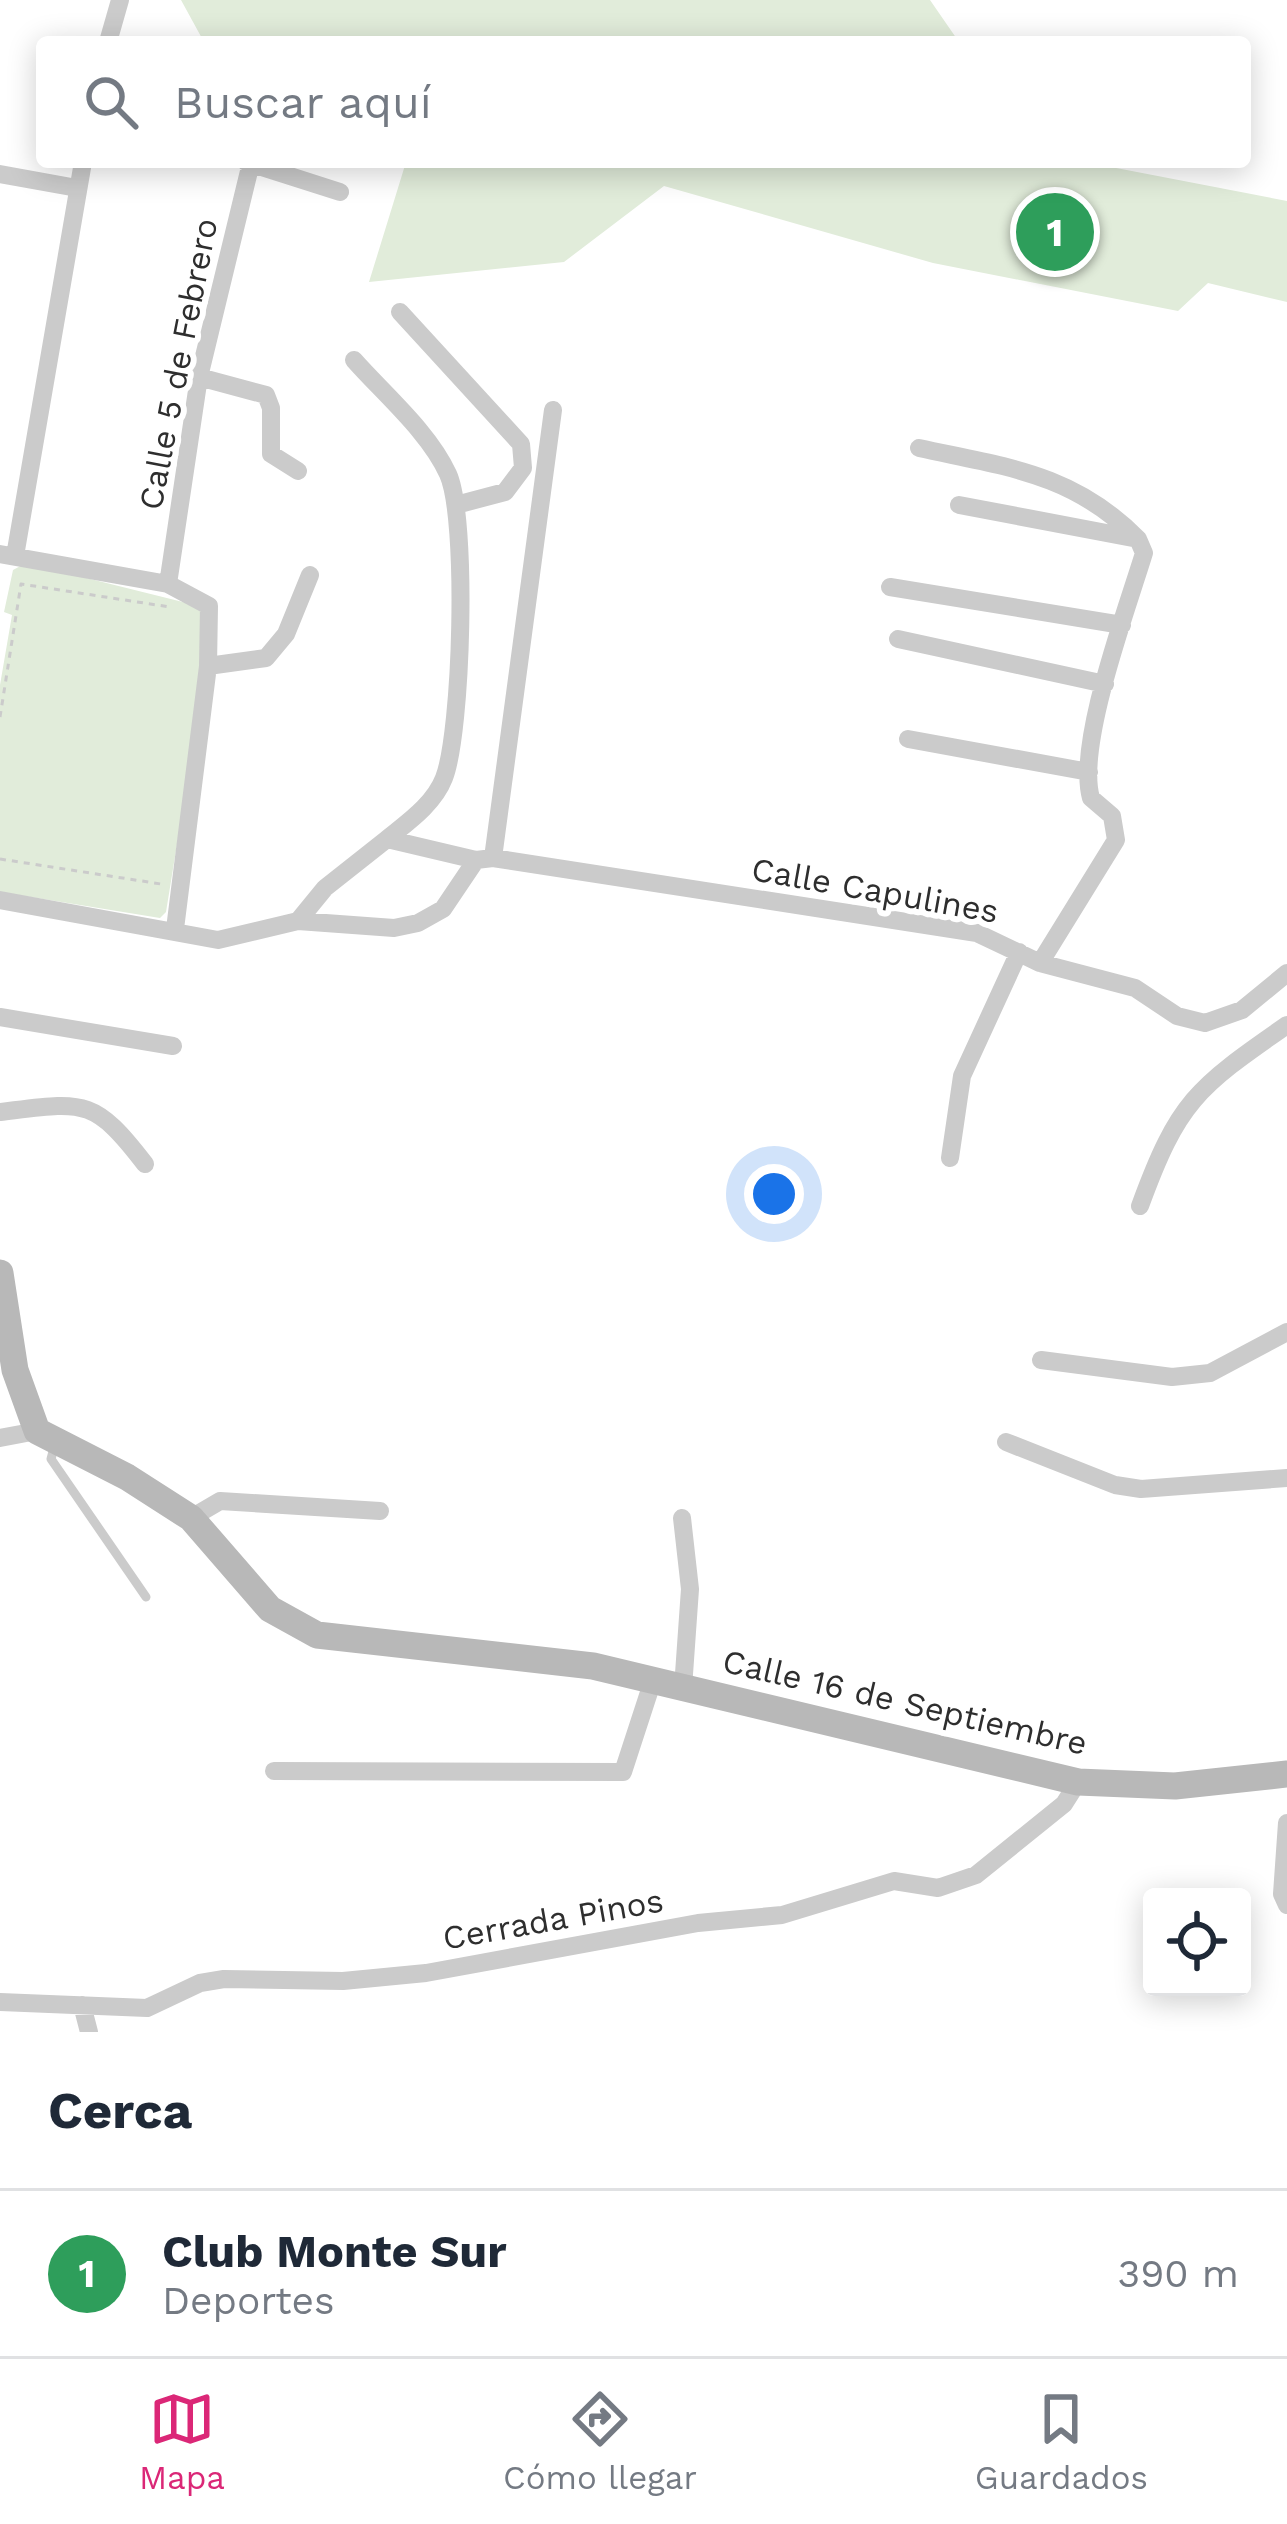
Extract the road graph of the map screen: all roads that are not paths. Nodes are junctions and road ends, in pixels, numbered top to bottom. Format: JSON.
{"nodes":[{"id":1,"x":120,"y":0,"type":"edge"},
{"id":2,"x":110,"y":36,"type":"edge"},
{"id":3,"x":81,"y":168,"type":"edge"},
{"id":4,"x":248,"y":168,"type":"edge"},
{"id":5,"x":265,"y":168,"type":"edge"},
{"id":6,"x":0,"y":174,"type":"edge"},
{"id":7,"x":76,"y":188,"type":"junction"},
{"id":8,"x":340,"y":192,"type":"dead end"},
{"id":9,"x":400,"y":311,"type":"dead end"},
{"id":10,"x":354,"y":360,"type":"dead end"},
{"id":11,"x":199,"y":377,"type":"junction"},
{"id":12,"x":553,"y":410,"type":"dead end"},
{"id":13,"x":919,"y":448,"type":"dead end"},
{"id":14,"x":298,"y":471,"type":"dead end"},
{"id":15,"x":456,"y":505,"type":"junction"},
{"id":16,"x":959,"y":505,"type":"dead end"},
{"id":17,"x":1138,"y":539,"type":"junction"},
{"id":18,"x":7,"y":555,"type":"edge"},
{"id":19,"x":310,"y":575,"type":"dead end"},
{"id":20,"x":168,"y":584,"type":"junction"},
{"id":21,"x":890,"y":587,"type":"dead end"},
{"id":22,"x":1123,"y":625,"type":"junction"},
{"id":23,"x":898,"y":639,"type":"dead end"},
{"id":24,"x":208,"y":666,"type":"junction"},
{"id":25,"x":1105,"y":684,"type":"junction"},
{"id":26,"x":908,"y":739,"type":"dead end"},
{"id":27,"x":1089,"y":772,"type":"junction"},
{"id":28,"x":387,"y":839,"type":"junction"},
{"id":29,"x":484,"y":859,"type":"junction"},
{"id":30,"x":0,"y":899,"type":"edge"},
{"id":31,"x":298,"y":921,"type":"junction"},
{"id":32,"x":175,"y":928,"type":"junction"},
{"id":33,"x":1019,"y":952,"type":"junction"},
{"id":34,"x":1040,"y":963,"type":"junction"},
{"id":35,"x":1287,"y":973,"type":"edge"},
{"id":36,"x":0,"y":1016,"type":"edge"},
{"id":37,"x":1287,"y":1025,"type":"edge"},
{"id":38,"x":173,"y":1046,"type":"dead end"},
{"id":39,"x":0,"y":1112,"type":"edge"},
{"id":40,"x":950,"y":1158,"type":"dead end"},
{"id":41,"x":145,"y":1164,"type":"dead end"},
{"id":42,"x":1140,"y":1207,"type":"dead end"},
{"id":43,"x":0,"y":1273,"type":"edge"},
{"id":44,"x":1287,"y":1332,"type":"edge"},
{"id":45,"x":1041,"y":1360,"type":"dead end"},
{"id":46,"x":47,"y":1435,"type":"junction"},
{"id":47,"x":0,"y":1438,"type":"edge"},
{"id":48,"x":1006,"y":1442,"type":"dead end"},
{"id":49,"x":1287,"y":1478,"type":"edge"},
{"id":50,"x":380,"y":1510,"type":"dead end"},
{"id":51,"x":191,"y":1518,"type":"junction"},
{"id":52,"x":682,"y":1518,"type":"dead end"},
{"id":53,"x":146,"y":1598,"type":"dead end"},
{"id":54,"x":652,"y":1680,"type":"junction"},
{"id":55,"x":683,"y":1688,"type":"junction"},
{"id":56,"x":274,"y":1771,"type":"dead end"},
{"id":57,"x":1287,"y":1774,"type":"edge"},
{"id":58,"x":1078,"y":1782,"type":"junction"},
{"id":59,"x":1287,"y":1822,"type":"edge"},
{"id":60,"x":1287,"y":1906,"type":"edge"},
{"id":61,"x":0,"y":2002,"type":"edge"},
{"id":62,"x":82,"y":2005,"type":"junction"},
{"id":63,"x":89,"y":2032,"type":"edge"}],
"edges":[{"from":1,"to":2,"type":"street"},
{"from":3,"to":7,"type":"street"},
{"from":4,"to":11,"type":"street","name":"Calle 5 de Febrero"},
{"from":5,"to":8,"type":"street"},
{"from":6,"to":7,"type":"street"},
{"from":7,"to":18,"type":"street"},
{"from":9,"to":15,"type":"street"},
{"from":10,"to":15,"type":"street"},
{"from":11,"to":14,"type":"street"},
{"from":11,"to":20,"type":"street","name":"Calle 5 de Febrero"},
{"from":12,"to":29,"type":"street"},
{"from":13,"to":17,"type":"street"},
{"from":15,"to":28,"type":"street"},
{"from":16,"to":17,"type":"street"},
{"from":17,"to":22,"type":"street"},
{"from":18,"to":20,"type":"street"},
{"from":19,"to":24,"type":"street"},
{"from":20,"to":24,"type":"street"},
{"from":21,"to":22,"type":"street"},
{"from":22,"to":25,"type":"street"},
{"from":23,"to":25,"type":"street"},
{"from":24,"to":32,"type":"street"},
{"from":25,"to":27,"type":"street"},
{"from":26,"to":27,"type":"street"},
{"from":27,"to":34,"type":"street"},
{"from":28,"to":29,"type":"street","name":"Calle Capulines"},
{"from":28,"to":31,"type":"street"},
{"from":29,"to":31,"type":"street"},
{"from":29,"to":33,"type":"street","name":"Calle Capulines"},
{"from":30,"to":32,"type":"street"},
{"from":31,"to":32,"type":"street"},
{"from":33,"to":34,"type":"street","name":"Calle Capulines"},
{"from":33,"to":40,"type":"street"},
{"from":34,"to":35,"type":"street","name":"Calle Capulines"},
{"from":36,"to":38,"type":"street"},
{"from":37,"to":42,"type":"street"},
{"from":39,"to":41,"type":"street"},
{"from":43,"to":46,"type":"main road"},
{"from":44,"to":45,"type":"street"},
{"from":46,"to":47,"type":"street"},
{"from":46,"to":51,"type":"main road","name":"Calle 16 de Septiembre"},
{"from":46,"to":53,"type":"lane"},
{"from":48,"to":49,"type":"street"},
{"from":50,"to":51,"type":"street"},
{"from":51,"to":54,"type":"main road","name":"Calle 16 de Septiembre"},
{"from":52,"to":55,"type":"street"},
{"from":54,"to":55,"type":"main road","name":"Calle 16 de Septiembre"},
{"from":54,"to":56,"type":"street"},
{"from":55,"to":58,"type":"main road","name":"Calle 16 de Septiembre"},
{"from":57,"to":58,"type":"main road","name":"Calle 16 de Septiembre"},
{"from":58,"to":62,"type":"street","name":"Cerrada Pinos"},
{"from":59,"to":60,"type":"street"},
{"from":61,"to":62,"type":"street","name":"Cerrada Pinos"},
{"from":62,"to":63,"type":"street"}]}
